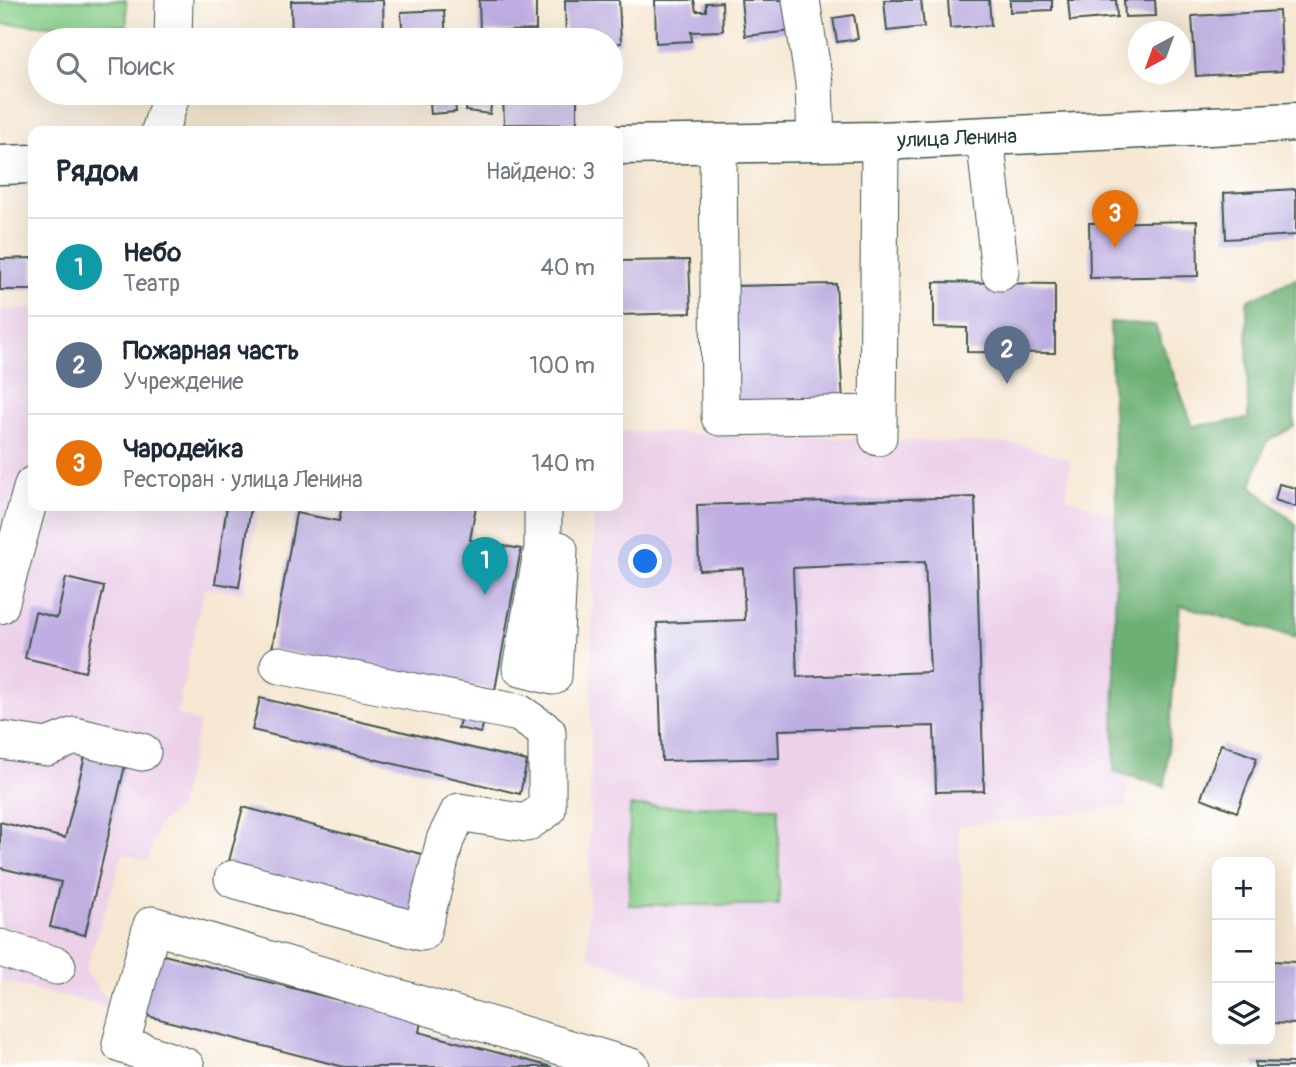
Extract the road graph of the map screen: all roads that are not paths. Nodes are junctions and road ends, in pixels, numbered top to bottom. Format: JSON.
{"nodes":[{"id":1,"x":174,"y":0,"type":"edge"},
{"id":2,"x":801,"y":0,"type":"edge"},
{"id":3,"x":173,"y":28,"type":"edge"},
{"id":4,"x":168,"y":105,"type":"edge"},
{"id":5,"x":1296,"y":122,"type":"edge"},
{"id":6,"x":162,"y":126,"type":"edge"},
{"id":7,"x":985,"y":137,"type":"junction"},
{"id":8,"x":816,"y":141,"type":"junction"},
{"id":9,"x":880,"y":141,"type":"junction"},
{"id":10,"x":718,"y":144,"type":"junction"},
{"id":11,"x":623,"y":145,"type":"edge"},
{"id":12,"x":28,"y":164,"type":"edge"},
{"id":13,"x":0,"y":165,"type":"edge"},
{"id":14,"x":1000,"y":272,"type":"dead end"},
{"id":15,"x":28,"y":503,"type":"edge"},
{"id":16,"x":543,"y":511,"type":"edge"},
{"id":17,"x":543,"y":548,"type":"dead end"},
{"id":18,"x":0,"y":605,"type":"edge"},
{"id":19,"x":279,"y":665,"type":"dead end"},
{"id":20,"x":0,"y":740,"type":"edge"},
{"id":21,"x":142,"y":752,"type":"dead end"},
{"id":22,"x":233,"y":879,"type":"dead end"},
{"id":23,"x":0,"y":948,"type":"edge"},
{"id":24,"x":57,"y":966,"type":"dead end"},
{"id":25,"x":186,"y":1067,"type":"edge"},
{"id":26,"x":631,"y":1067,"type":"edge"}],
"edges":[{"from":1,"to":3,"type":"street"},
{"from":2,"to":8,"type":"street"},
{"from":4,"to":6,"type":"street"},
{"from":5,"to":7,"type":"main road","name":"улица Ленина"},
{"from":7,"to":9,"type":"main road","name":"улица Ленина"},
{"from":7,"to":14,"type":"street"},
{"from":8,"to":9,"type":"main road","name":"улица Ленина"},
{"from":8,"to":10,"type":"main road","name":"улица Ленина"},
{"from":9,"to":10,"type":"street"},
{"from":10,"to":11,"type":"main road","name":"улица Ленина"},
{"from":12,"to":13,"type":"main road"},
{"from":15,"to":18,"type":"street"},
{"from":16,"to":17,"type":"street"},
{"from":19,"to":22,"type":"street"},
{"from":20,"to":21,"type":"street"},
{"from":23,"to":24,"type":"street"},
{"from":25,"to":26,"type":"street"}]}
